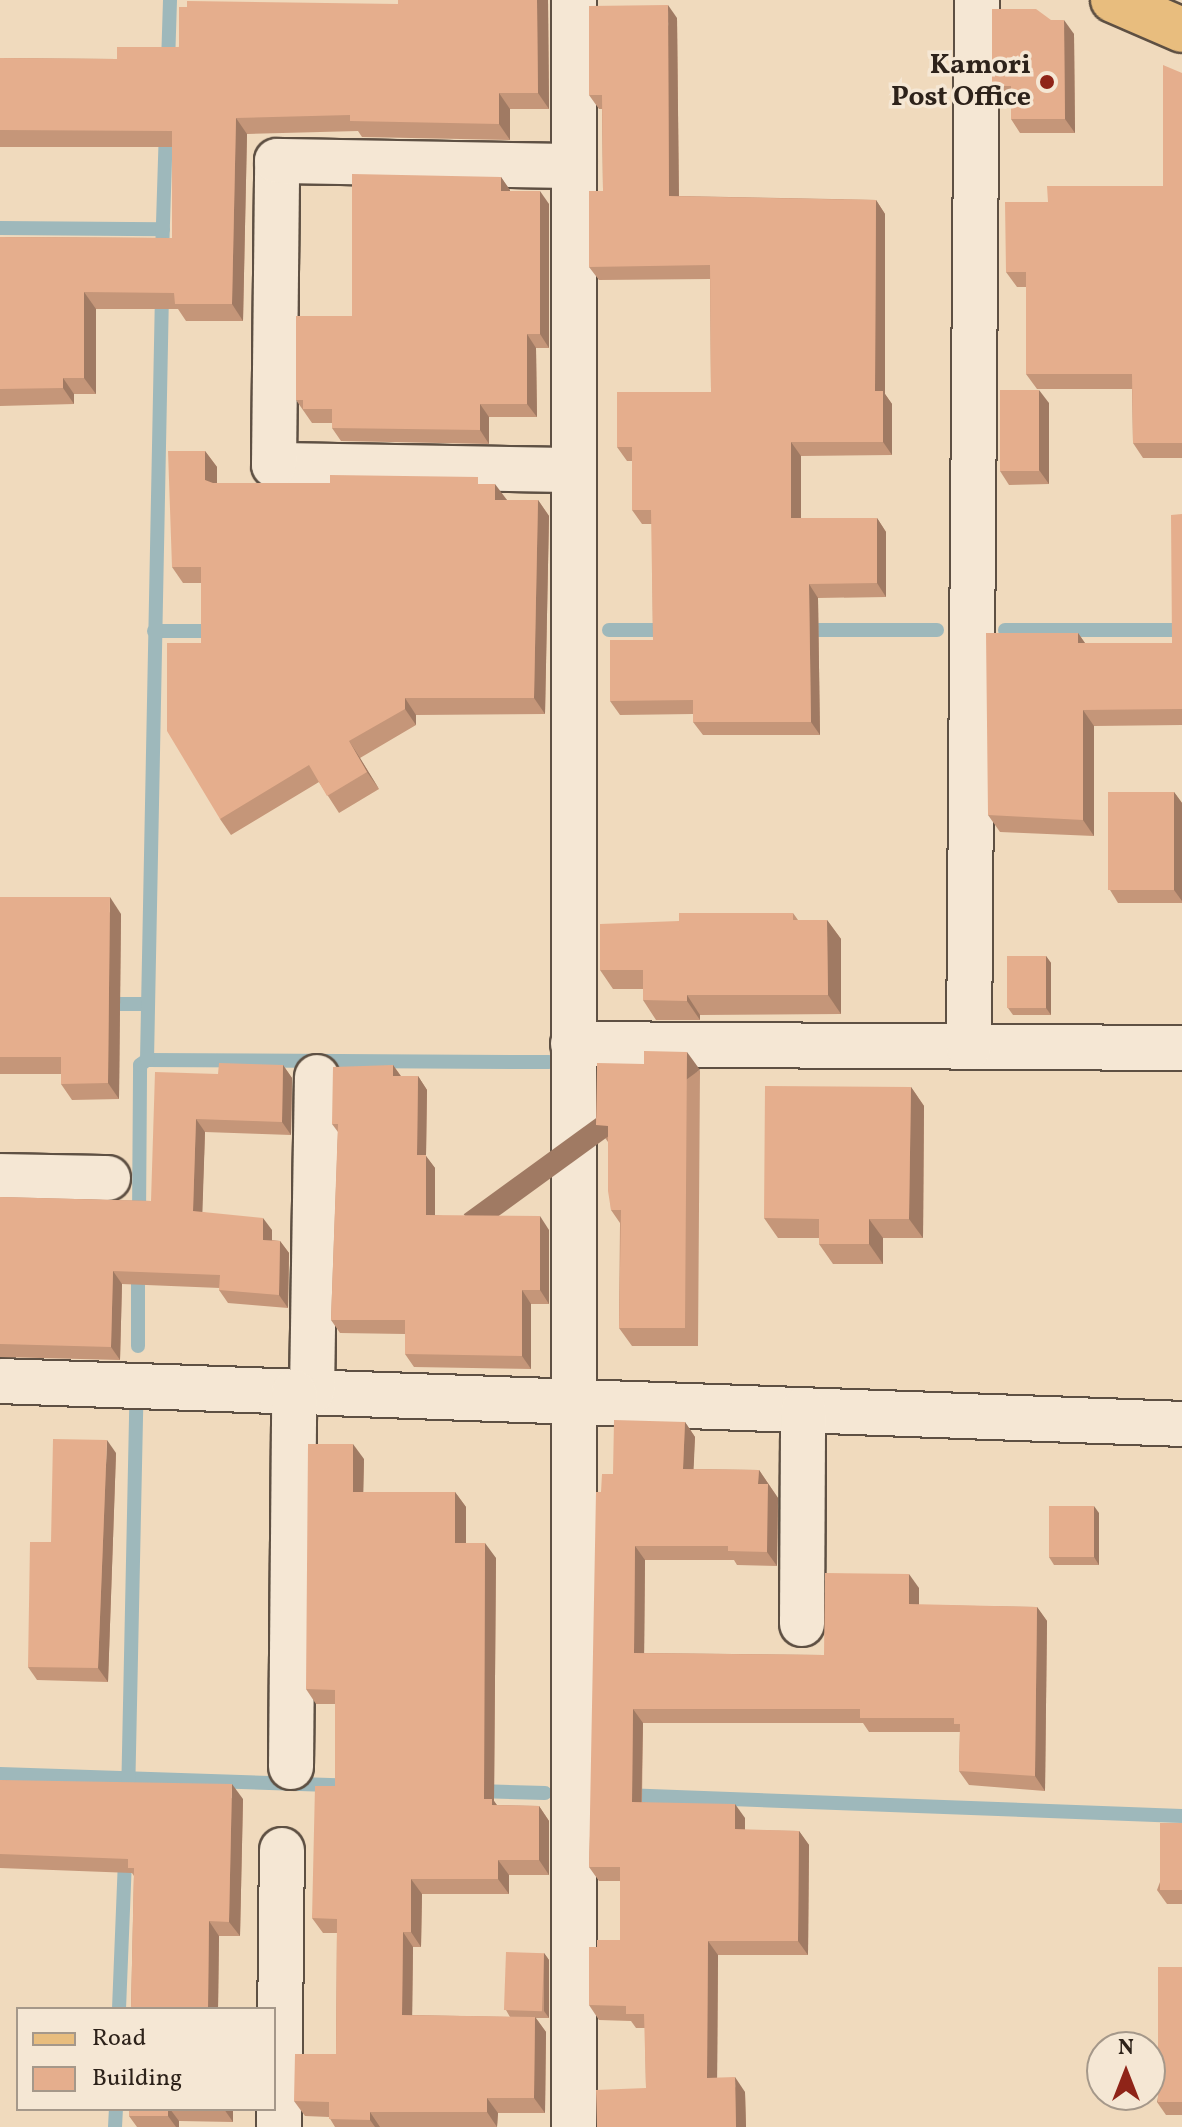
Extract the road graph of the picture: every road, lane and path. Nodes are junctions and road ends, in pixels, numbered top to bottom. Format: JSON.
{"nodes":[{"id":1,"x":574,"y":0,"type":"edge"},
{"id":2,"x":977,"y":0,"type":"edge"},
{"id":3,"x":1113,"y":0,"type":"edge"},
{"id":4,"x":1182,"y":30,"type":"edge"},
{"id":5,"x":574,"y":166,"type":"junction"},
{"id":6,"x":573,"y":470,"type":"junction"},
{"id":7,"x":573,"y":1044,"type":"junction"},
{"id":8,"x":969,"y":1047,"type":"junction"},
{"id":9,"x":1182,"y":1048,"type":"edge"},
{"id":10,"x":317,"y":1077,"type":"dead end"},
{"id":11,"x":0,"y":1176,"type":"edge"},
{"id":12,"x":108,"y":1178,"type":"dead end"},
{"id":13,"x":0,"y":1381,"type":"edge"},
{"id":14,"x":303,"y":1392,"type":"junction"},
{"id":15,"x":572,"y":1402,"type":"junction"},
{"id":16,"x":803,"y":1410,"type":"junction"},
{"id":17,"x":1182,"y":1424,"type":"edge"},
{"id":18,"x":802,"y":1624,"type":"dead end"},
{"id":19,"x":291,"y":1767,"type":"dead end"},
{"id":20,"x":282,"y":1850,"type":"dead end"},
{"id":21,"x":279,"y":2127,"type":"edge"},
{"id":22,"x":574,"y":2127,"type":"edge"}],
"edges":[{"from":1,"to":5,"type":"street"},
{"from":2,"to":8,"type":"street"},
{"from":3,"to":4,"type":"main road"},
{"from":5,"to":6,"type":"street"},
{"from":5,"to":6,"type":"street"},
{"from":6,"to":7,"type":"street"},
{"from":7,"to":8,"type":"street"},
{"from":7,"to":15,"type":"street"},
{"from":8,"to":9,"type":"street"},
{"from":10,"to":14,"type":"street"},
{"from":11,"to":12,"type":"street"},
{"from":13,"to":14,"type":"street"},
{"from":14,"to":15,"type":"street"},
{"from":14,"to":19,"type":"street"},
{"from":15,"to":16,"type":"street"},
{"from":15,"to":22,"type":"street"},
{"from":16,"to":17,"type":"street"},
{"from":16,"to":18,"type":"street"},
{"from":20,"to":21,"type":"street"}]}
